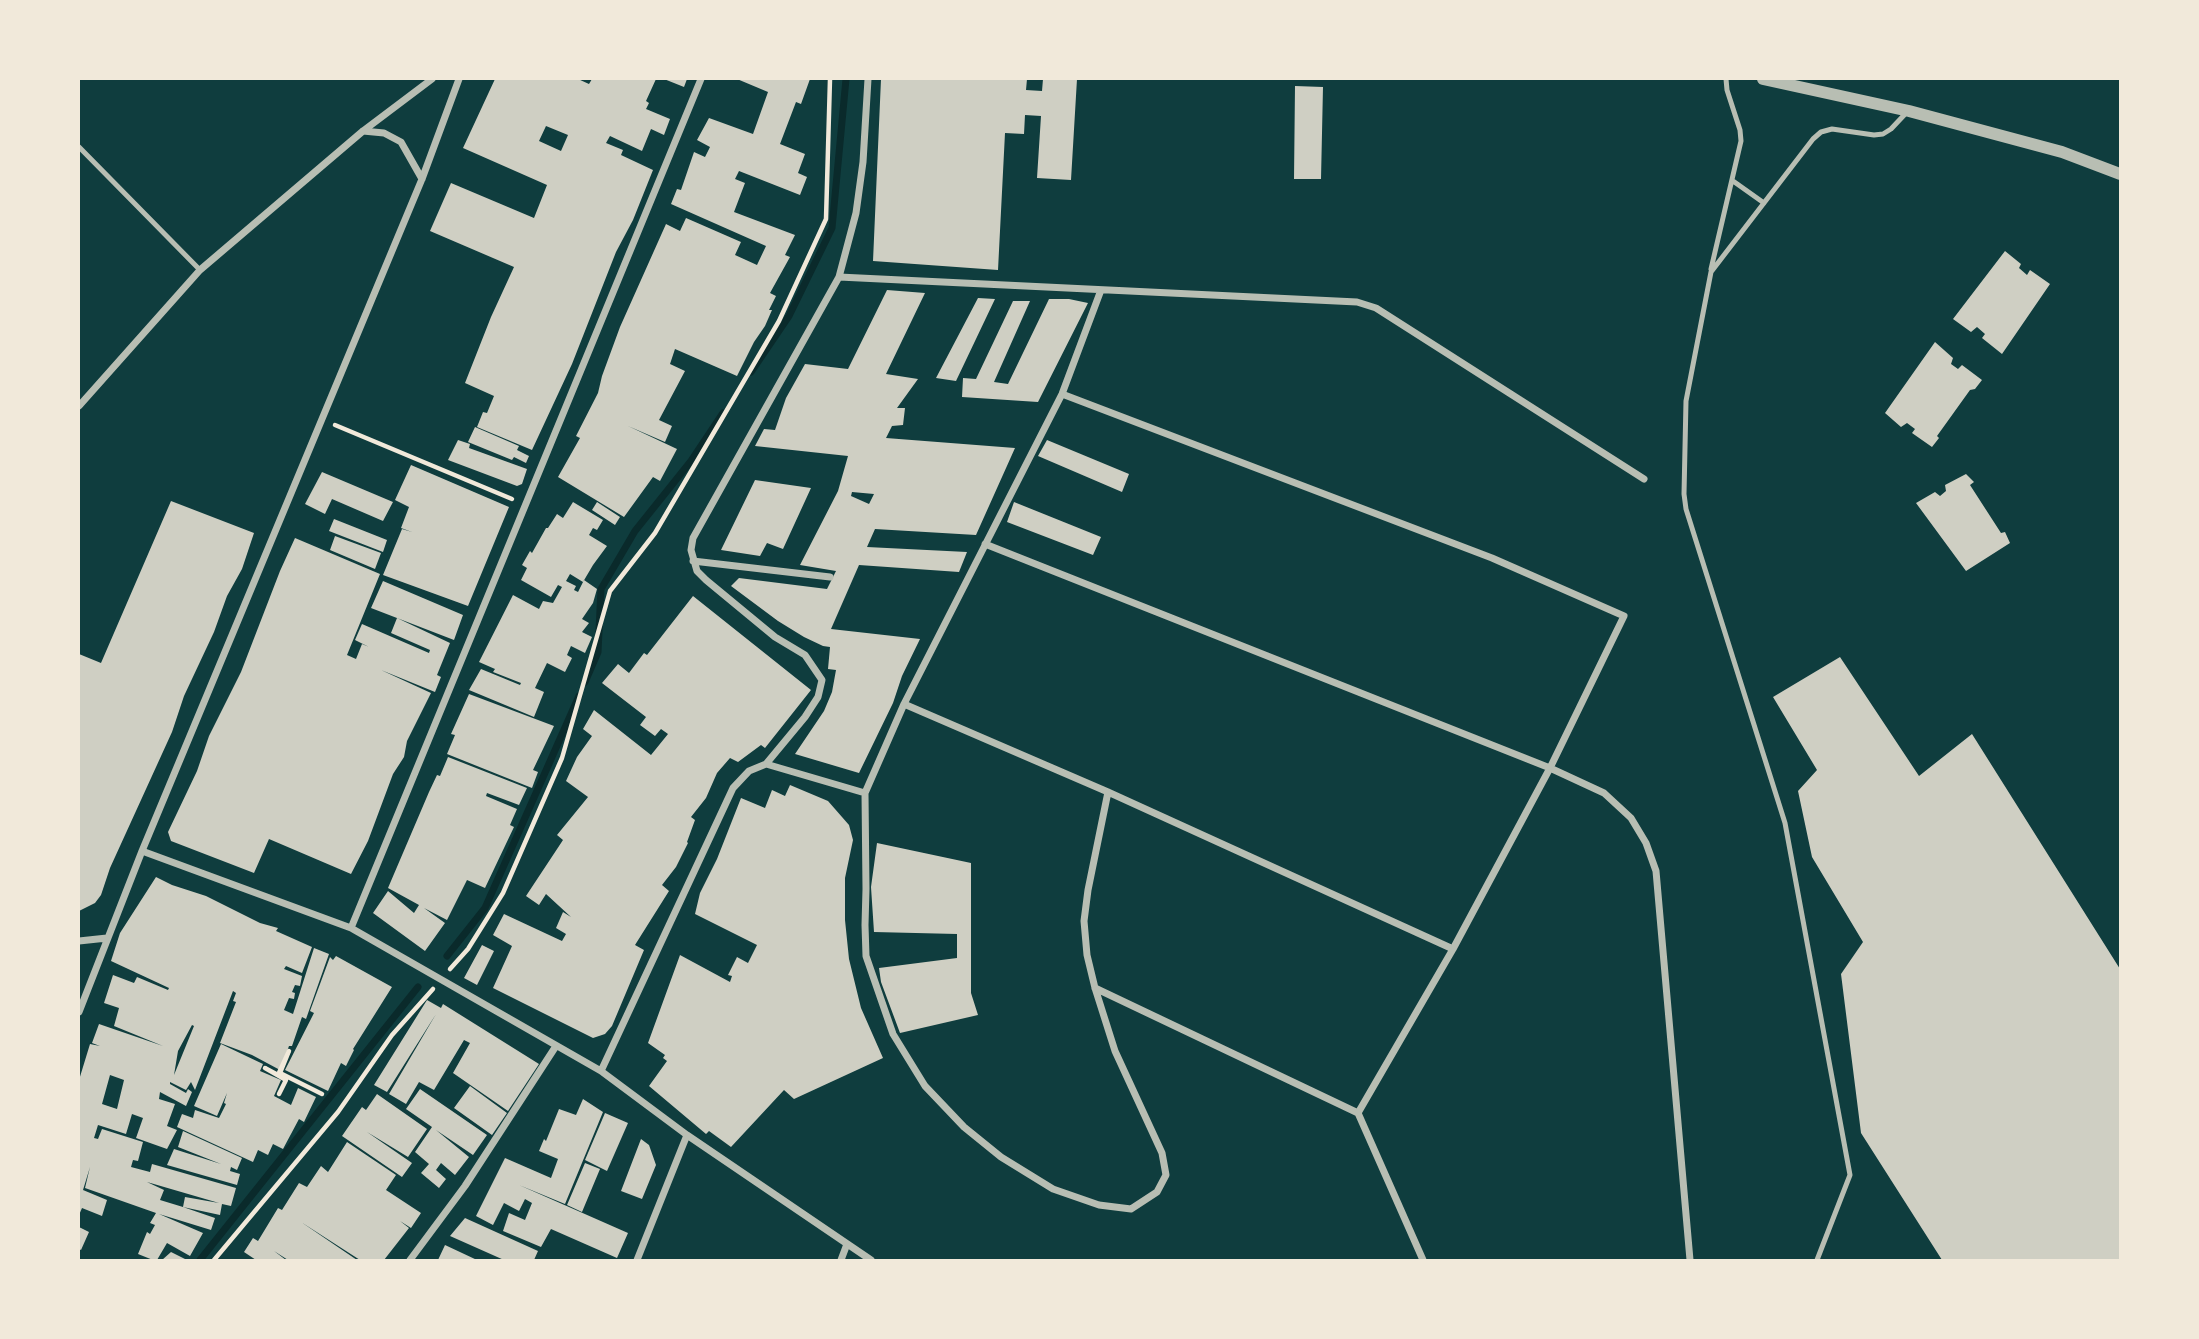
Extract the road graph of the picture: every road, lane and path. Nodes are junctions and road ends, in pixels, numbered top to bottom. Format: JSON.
{"nodes":[{"id":1,"x":432,"y":79,"type":"edge"},
{"id":2,"x":459,"y":79,"type":"edge"},
{"id":3,"x":701,"y":79,"type":"edge"},
{"id":4,"x":830,"y":79,"type":"edge"},
{"id":5,"x":868,"y":79,"type":"edge"},
{"id":6,"x":1726,"y":79,"type":"edge"},
{"id":7,"x":1763,"y":79,"type":"edge"},
{"id":8,"x":1909,"y":111,"type":"junction"},
{"id":9,"x":363,"y":131,"type":"junction"},
{"id":10,"x":79,"y":147,"type":"edge"},
{"id":11,"x":2120,"y":174,"type":"edge"},
{"id":12,"x":422,"y":179,"type":"junction"},
{"id":13,"x":1733,"y":181,"type":"junction"},
{"id":14,"x":1764,"y":203,"type":"junction"},
{"id":15,"x":200,"y":270,"type":"junction"},
{"id":16,"x":1711,"y":272,"type":"junction"},
{"id":17,"x":839,"y":277,"type":"junction"},
{"id":18,"x":1101,"y":290,"type":"junction"},
{"id":19,"x":1062,"y":394,"type":"junction"},
{"id":20,"x":79,"y":406,"type":"edge"},
{"id":21,"x":322,"y":420,"type":"junction"},
{"id":22,"x":1644,"y":479,"type":"dead end"},
{"id":23,"x":525,"y":504,"type":"junction"},
{"id":24,"x":985,"y":544,"type":"junction"},
{"id":25,"x":693,"y":561,"type":"junction"},
{"id":26,"x":830,"y":577,"type":"dead end"},
{"id":27,"x":904,"y":704,"type":"junction"},
{"id":28,"x":766,"y":764,"type":"junction"},
{"id":29,"x":1550,"y":768,"type":"junction"},
{"id":30,"x":1108,"y":792,"type":"junction"},
{"id":31,"x":865,"y":793,"type":"junction"},
{"id":32,"x":142,"y":851,"type":"junction"},
{"id":33,"x":351,"y":928,"type":"junction"},
{"id":34,"x":107,"y":938,"type":"junction"},
{"id":35,"x":79,"y":941,"type":"edge"},
{"id":36,"x":1453,"y":949,"type":"junction"},
{"id":37,"x":442,"y":978,"type":"dead end"},
{"id":38,"x":434,"y":987,"type":"dead end"},
{"id":39,"x":1095,"y":988,"type":"junction"},
{"id":40,"x":79,"y":1012,"type":"edge"},
{"id":41,"x":556,"y":1046,"type":"junction"},
{"id":42,"x":601,"y":1071,"type":"junction"},
{"id":43,"x":279,"y":1094,"type":"dead end"},
{"id":44,"x":322,"y":1094,"type":"dead end"},
{"id":45,"x":1358,"y":1114,"type":"junction"},
{"id":46,"x":687,"y":1135,"type":"junction"},
{"id":47,"x":847,"y":1244,"type":"junction"},
{"id":48,"x":214,"y":1260,"type":"edge"},
{"id":49,"x":410,"y":1260,"type":"edge"},
{"id":50,"x":637,"y":1260,"type":"edge"},
{"id":51,"x":841,"y":1260,"type":"edge"},
{"id":52,"x":871,"y":1260,"type":"edge"},
{"id":53,"x":1423,"y":1260,"type":"edge"},
{"id":54,"x":1690,"y":1260,"type":"edge"},
{"id":55,"x":1817,"y":1260,"type":"edge"}],
"edges":[{"from":1,"to":9,"type":"street"},
{"from":2,"to":12,"type":"street"},
{"from":3,"to":23,"type":"street"},
{"from":4,"to":37,"type":"path"},
{"from":5,"to":17,"type":"street"},
{"from":6,"to":13,"type":"lane"},
{"from":7,"to":8,"type":"street"},
{"from":8,"to":11,"type":"street"},
{"from":8,"to":14,"type":"lane"},
{"from":9,"to":12,"type":"street"},
{"from":9,"to":15,"type":"street"},
{"from":10,"to":15,"type":"lane"},
{"from":12,"to":21,"type":"street"},
{"from":13,"to":14,"type":"lane"},
{"from":13,"to":16,"type":"lane"},
{"from":14,"to":16,"type":"lane"},
{"from":15,"to":20,"type":"street"},
{"from":16,"to":55,"type":"lane"},
{"from":17,"to":18,"type":"street"},
{"from":17,"to":25,"type":"street"},
{"from":18,"to":19,"type":"street"},
{"from":18,"to":22,"type":"street"},
{"from":19,"to":24,"type":"street"},
{"from":19,"to":29,"type":"street"},
{"from":21,"to":23,"type":"path"},
{"from":21,"to":32,"type":"street"},
{"from":23,"to":33,"type":"street"},
{"from":24,"to":27,"type":"street"},
{"from":24,"to":29,"type":"street"},
{"from":25,"to":26,"type":"street"},
{"from":25,"to":28,"type":"street"},
{"from":27,"to":30,"type":"street"},
{"from":27,"to":31,"type":"street"},
{"from":28,"to":31,"type":"street"},
{"from":28,"to":42,"type":"street"},
{"from":29,"to":36,"type":"street"},
{"from":29,"to":54,"type":"street"},
{"from":30,"to":36,"type":"street"},
{"from":30,"to":39,"type":"street"},
{"from":31,"to":39,"type":"street"},
{"from":32,"to":33,"type":"street"},
{"from":32,"to":34,"type":"street"},
{"from":33,"to":41,"type":"street"},
{"from":34,"to":35,"type":"street"},
{"from":34,"to":40,"type":"street"},
{"from":36,"to":45,"type":"street"},
{"from":38,"to":48,"type":"path"},
{"from":39,"to":45,"type":"street"},
{"from":41,"to":42,"type":"street"},
{"from":41,"to":49,"type":"street"},
{"from":42,"to":46,"type":"street"},
{"from":43,"to":44,"type":"path"},
{"from":45,"to":53,"type":"street"},
{"from":46,"to":47,"type":"street"},
{"from":46,"to":50,"type":"street"},
{"from":47,"to":51,"type":"street"},
{"from":47,"to":52,"type":"street"}]}
